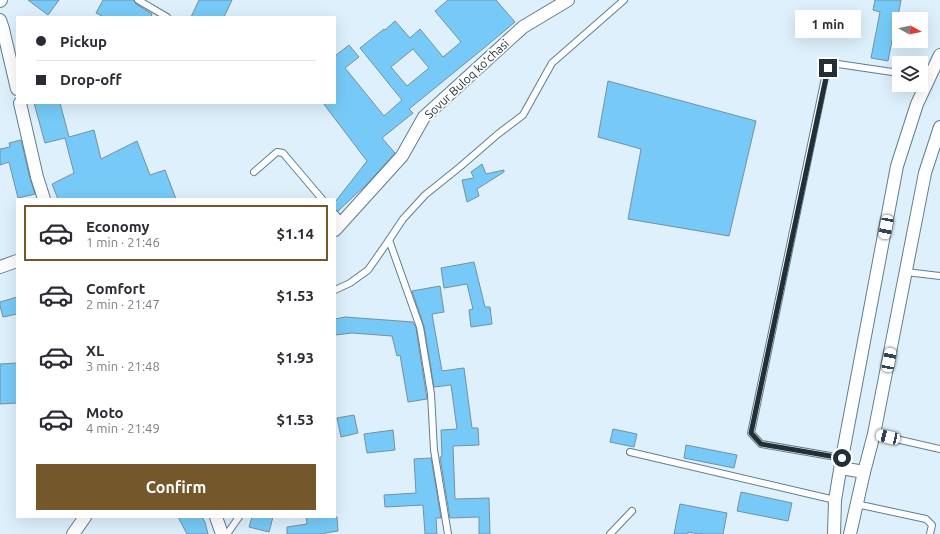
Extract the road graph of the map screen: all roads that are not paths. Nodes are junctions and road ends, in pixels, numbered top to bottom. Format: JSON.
{"nodes":[{"id":1,"x":138,"y":0,"type":"edge"},
{"id":2,"x":568,"y":0,"type":"edge"},
{"id":3,"x":624,"y":0,"type":"edge"},
{"id":4,"x":165,"y":16,"type":"edge"},
{"id":5,"x":0,"y":20,"type":"edge"},
{"id":6,"x":940,"y":55,"type":"edge"},
{"id":7,"x":892,"y":72,"type":"edge"},
{"id":8,"x":928,"y":73,"type":"edge"},
{"id":9,"x":16,"y":85,"type":"edge"},
{"id":10,"x":921,"y":92,"type":"edge"},
{"id":11,"x":20,"y":104,"type":"edge"},
{"id":12,"x":940,"y":127,"type":"edge"},
{"id":13,"x":254,"y":172,"type":"dead end"},
{"id":14,"x":44,"y":198,"type":"edge"},
{"id":15,"x":321,"y":198,"type":"edge"},
{"id":16,"x":337,"y":222,"type":"edge"},
{"id":17,"x":389,"y":240,"type":"junction"},
{"id":18,"x":16,"y":261,"type":"edge"},
{"id":19,"x":0,"y":267,"type":"edge"},
{"id":20,"x":906,"y":272,"type":"junction"},
{"id":21,"x":940,"y":276,"type":"edge"},
{"id":22,"x":336,"y":290,"type":"edge"},
{"id":23,"x":874,"y":434,"type":"junction"},
{"id":24,"x":940,"y":449,"type":"edge"},
{"id":25,"x":630,"y":452,"type":"dead end"},
{"id":26,"x":841,"y":463,"type":"junction"},
{"id":27,"x":864,"y":472,"type":"junction"},
{"id":28,"x":835,"y":500,"type":"junction"},
{"id":29,"x":856,"y":504,"type":"junction"},
{"id":30,"x":632,"y":511,"type":"dead end"},
{"id":31,"x":84,"y":518,"type":"edge"},
{"id":32,"x":216,"y":518,"type":"edge"},
{"id":33,"x":238,"y":518,"type":"edge"},
{"id":34,"x":73,"y":534,"type":"edge"},
{"id":35,"x":222,"y":534,"type":"edge"},
{"id":36,"x":227,"y":534,"type":"edge"},
{"id":37,"x":448,"y":534,"type":"edge"},
{"id":38,"x":610,"y":534,"type":"edge"},
{"id":39,"x":834,"y":534,"type":"edge"},
{"id":40,"x":850,"y":534,"type":"edge"},
{"id":41,"x":930,"y":534,"type":"edge"}],
"edges":[{"from":1,"to":4,"type":"lane"},
{"from":2,"to":16,"type":"street","name":"Sovur Buloq koʻchasi"},
{"from":3,"to":17,"type":"lane"},
{"from":5,"to":9,"type":"street"},
{"from":6,"to":8,"type":"street"},
{"from":7,"to":26,"type":"lane"},
{"from":10,"to":26,"type":"street"},
{"from":11,"to":14,"type":"street"},
{"from":12,"to":20,"type":"street"},
{"from":13,"to":15,"type":"lane"},
{"from":17,"to":22,"type":"lane"},
{"from":17,"to":37,"type":"lane"},
{"from":18,"to":19,"type":"street"},
{"from":20,"to":21,"type":"lane"},
{"from":20,"to":23,"type":"street"},
{"from":23,"to":24,"type":"lane"},
{"from":23,"to":27,"type":"street"},
{"from":25,"to":28,"type":"lane"},
{"from":26,"to":27,"type":"street"},
{"from":26,"to":28,"type":"street"},
{"from":27,"to":29,"type":"street"},
{"from":28,"to":39,"type":"street"},
{"from":29,"to":40,"type":"street"},
{"from":29,"to":41,"type":"lane"},
{"from":30,"to":38,"type":"lane"},
{"from":31,"to":34,"type":"street"},
{"from":32,"to":35,"type":"street"},
{"from":33,"to":36,"type":"lane"}]}
